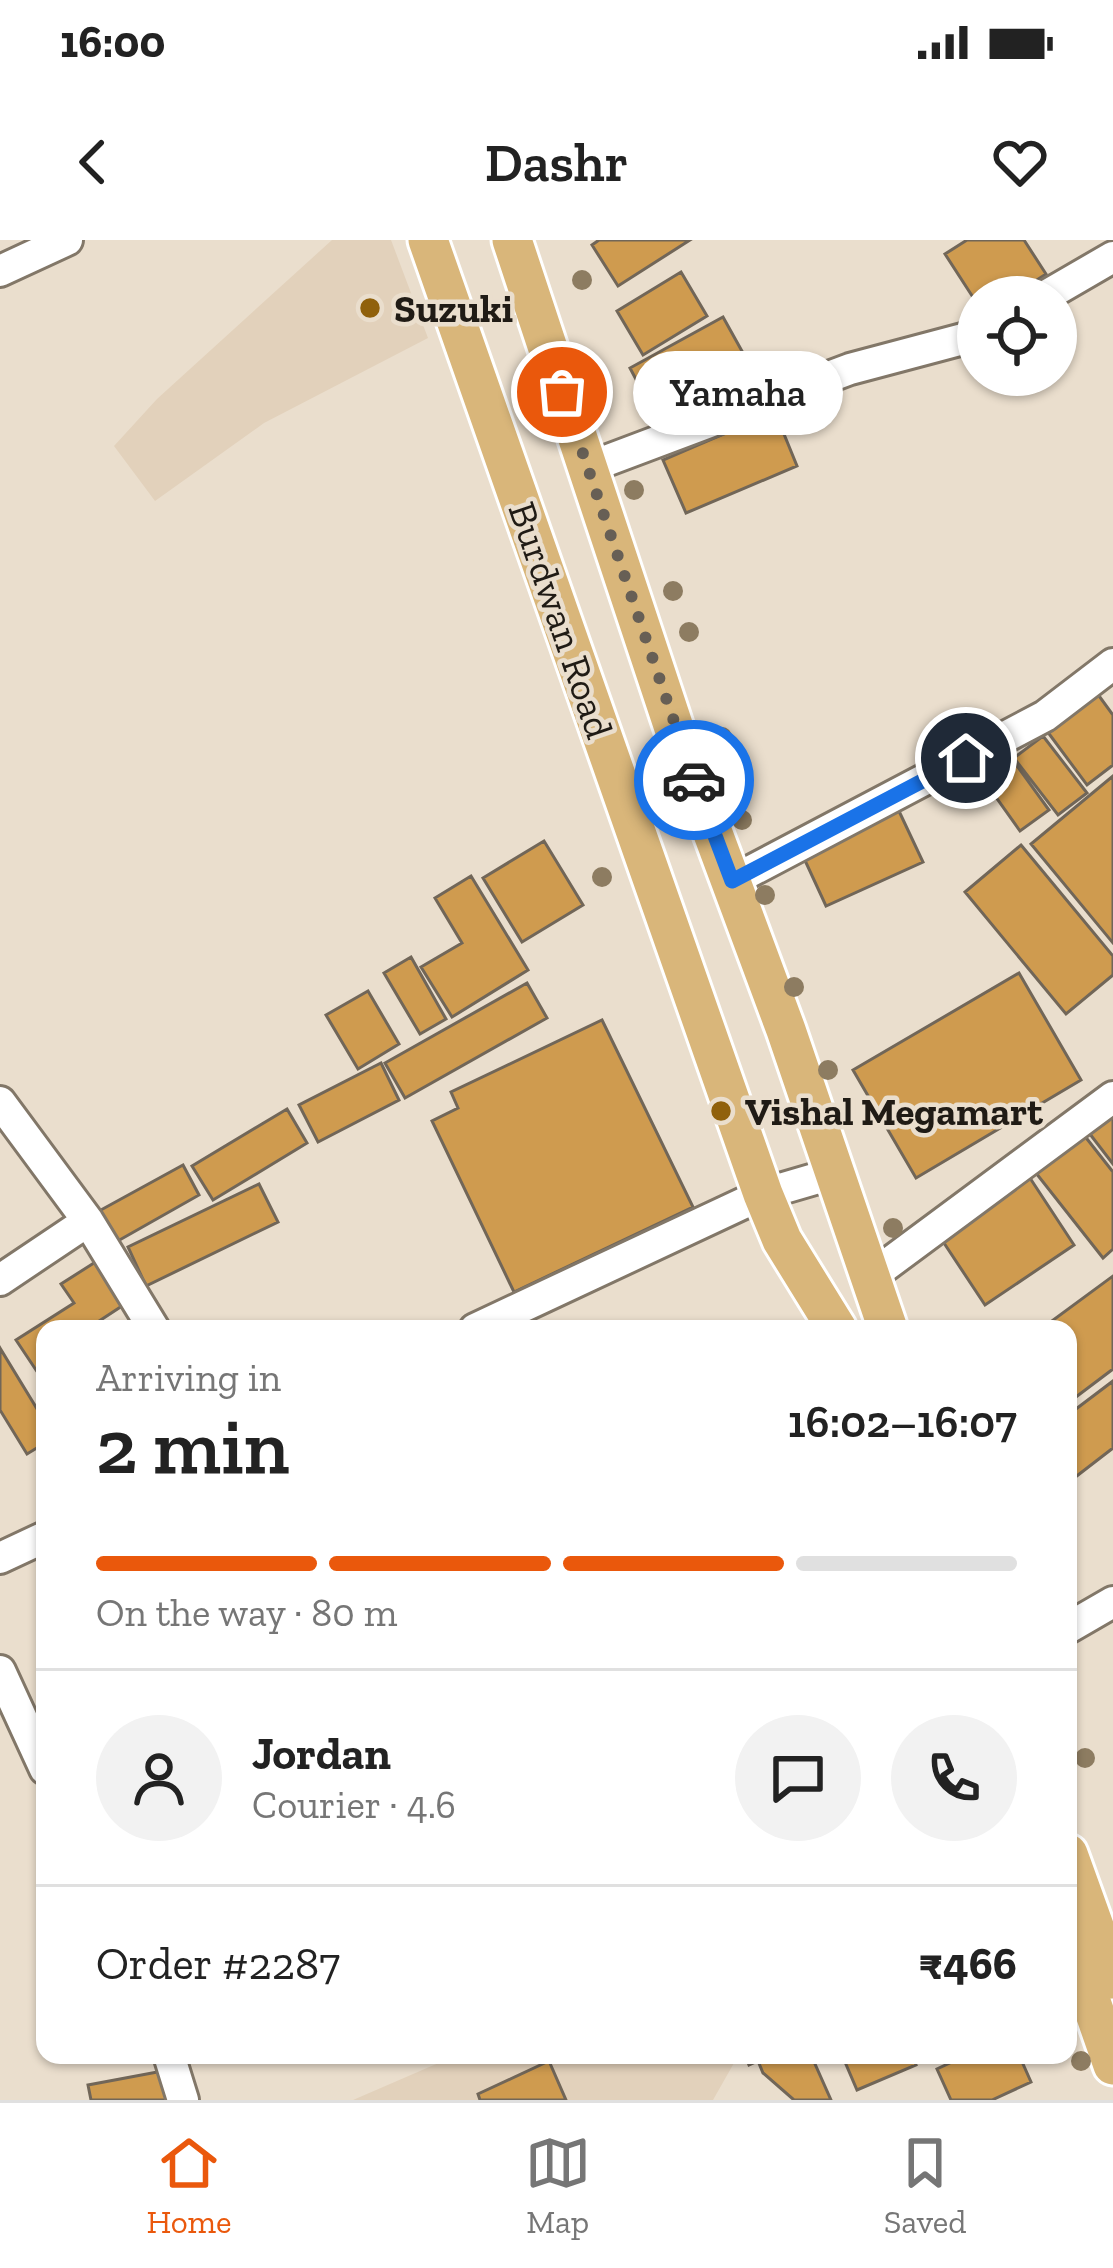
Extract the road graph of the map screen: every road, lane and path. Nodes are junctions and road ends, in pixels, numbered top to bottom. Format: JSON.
{"nodes":[{"id":1,"x":67,"y":240,"type":"edge"},
{"id":2,"x":428,"y":240,"type":"edge"},
{"id":3,"x":512,"y":240,"type":"edge"},
{"id":4,"x":1113,"y":257,"type":"edge"},
{"id":5,"x":0,"y":271,"type":"edge"},
{"id":6,"x":1077,"y":278,"type":"edge"},
{"id":7,"x":957,"y":341,"type":"edge"},
{"id":8,"x":587,"y":468,"type":"junction"},
{"id":9,"x":1113,"y":664,"type":"edge"},
{"id":10,"x":732,"y":881,"type":"junction"},
{"id":11,"x":1113,"y":1097,"type":"edge"},
{"id":12,"x":0,"y":1102,"type":"edge"},
{"id":13,"x":836,"y":1173,"type":"junction"},
{"id":14,"x":763,"y":1194,"type":"junction"},
{"id":15,"x":88,"y":1221,"type":"junction"},
{"id":16,"x":869,"y":1278,"type":"junction"},
{"id":17,"x":0,"y":1280,"type":"edge"},
{"id":18,"x":148,"y":1320,"type":"edge"},
{"id":19,"x":494,"y":1320,"type":"edge"},
{"id":20,"x":831,"y":1320,"type":"edge"},
{"id":21,"x":884,"y":1320,"type":"edge"},
{"id":22,"x":36,"y":1541,"type":"edge"},
{"id":23,"x":0,"y":1558,"type":"edge"},
{"id":24,"x":1113,"y":1602,"type":"edge"},
{"id":25,"x":1077,"y":1623,"type":"edge"},
{"id":26,"x":0,"y":1671,"type":"edge"},
{"id":27,"x":36,"y":1749,"type":"edge"},
{"id":28,"x":1077,"y":1879,"type":"edge"},
{"id":29,"x":1077,"y":1962,"type":"edge"},
{"id":30,"x":1113,"y":1979,"type":"edge"},
{"id":31,"x":172,"y":2064,"type":"edge"},
{"id":32,"x":1113,"y":2065,"type":"edge"},
{"id":33,"x":183,"y":2100,"type":"edge"}],
"edges":[{"from":1,"to":5,"type":"street"},
{"from":2,"to":14,"type":"main road","name":"Burdwan Road"},
{"from":3,"to":8,"type":"main road","name":"Burdwan Road"},
{"from":4,"to":6,"type":"street"},
{"from":7,"to":8,"type":"street"},
{"from":8,"to":10,"type":"main road","name":"Burdwan Road"},
{"from":9,"to":10,"type":"street"},
{"from":10,"to":13,"type":"main road","name":"Burdwan Road"},
{"from":11,"to":16,"type":"street"},
{"from":12,"to":15,"type":"street"},
{"from":13,"to":14,"type":"street"},
{"from":13,"to":16,"type":"main road","name":"Burdwan Road"},
{"from":14,"to":19,"type":"street"},
{"from":14,"to":20,"type":"main road","name":"Burdwan Road"},
{"from":15,"to":17,"type":"street"},
{"from":15,"to":18,"type":"street"},
{"from":16,"to":21,"type":"main road","name":"Burdwan Road"},
{"from":22,"to":23,"type":"street"},
{"from":24,"to":25,"type":"street"},
{"from":26,"to":27,"type":"street"},
{"from":28,"to":30,"type":"main road"},
{"from":29,"to":32,"type":"main road"},
{"from":31,"to":33,"type":"street"}]}
